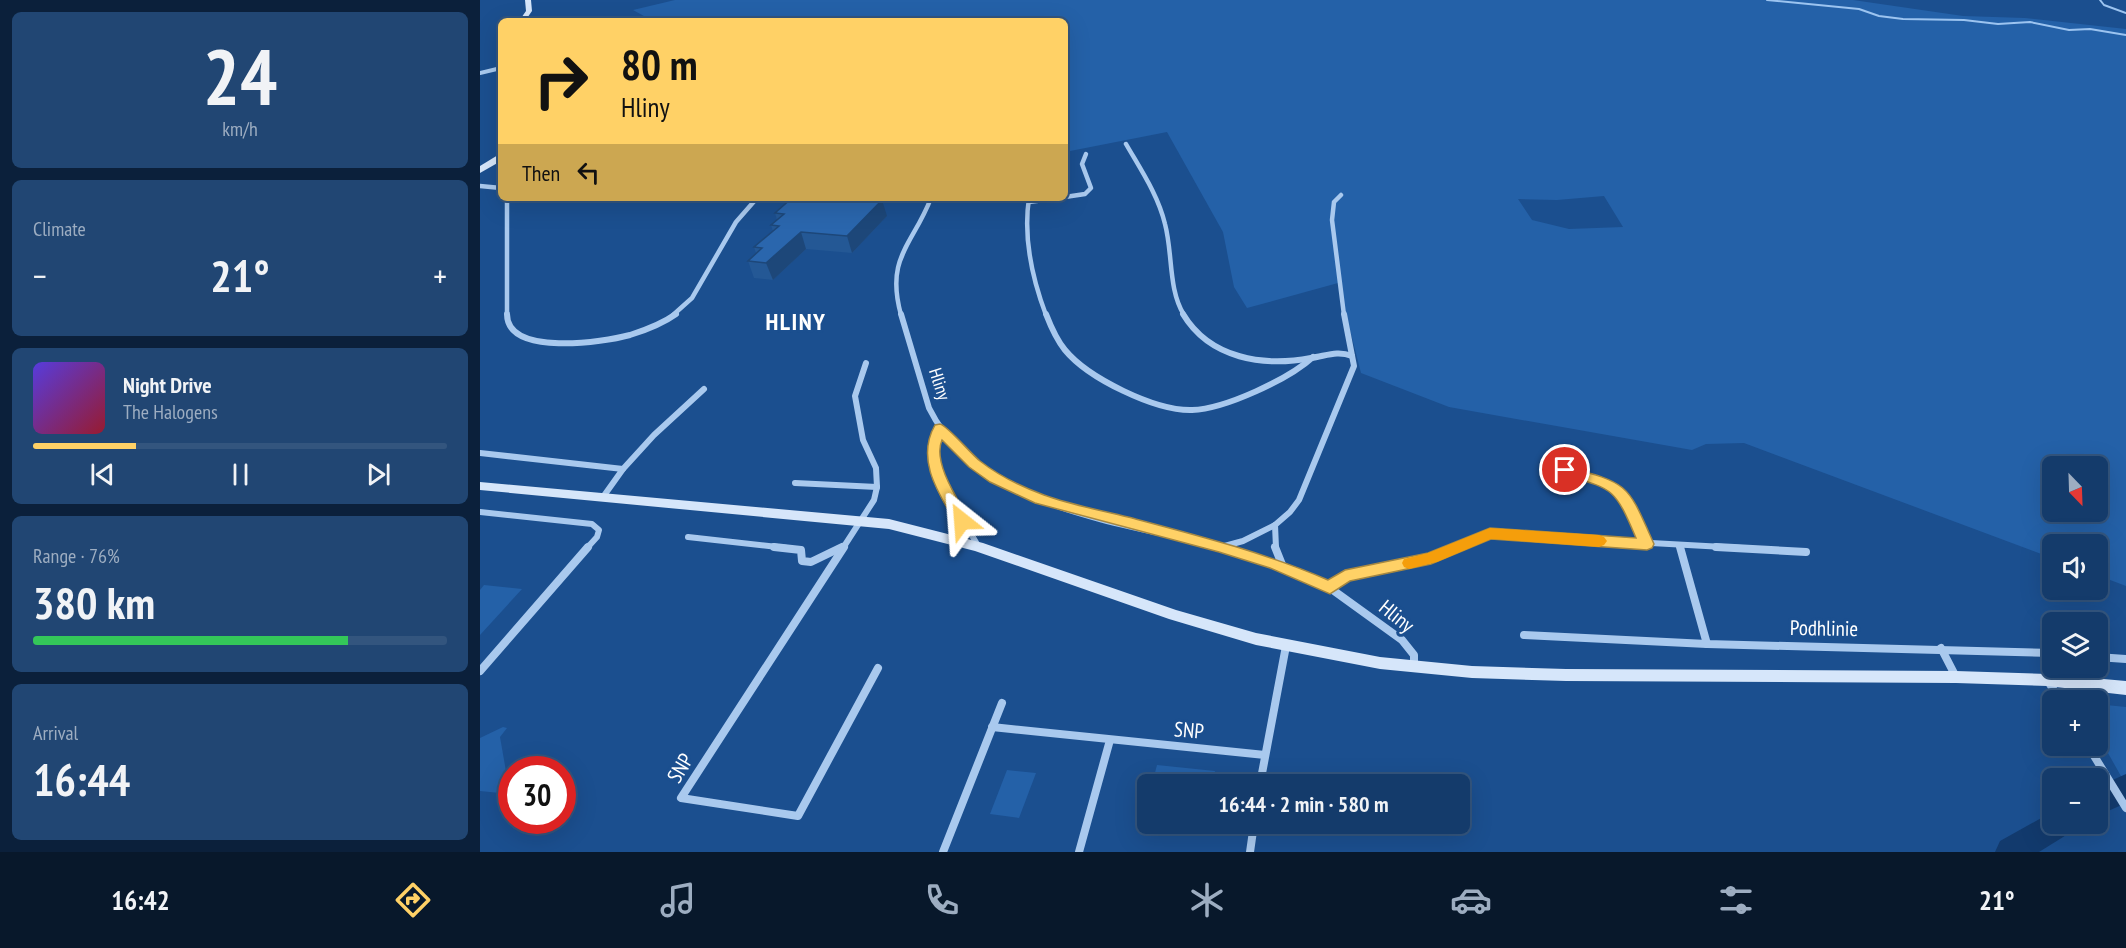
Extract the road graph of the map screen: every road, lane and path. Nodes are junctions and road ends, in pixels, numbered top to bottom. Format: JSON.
{"nodes":[{"id":1,"x":528,"y":0,"type":"edge"},
{"id":2,"x":524,"y":18,"type":"edge"},
{"id":3,"x":498,"y":69,"type":"edge"},
{"id":4,"x":480,"y":72,"type":"edge"},
{"id":5,"x":1126,"y":144,"type":"dead end"},
{"id":6,"x":1086,"y":154,"type":"dead end"},
{"id":7,"x":498,"y":159,"type":"edge"},
{"id":8,"x":480,"y":170,"type":"edge"},
{"id":9,"x":480,"y":186,"type":"edge"},
{"id":10,"x":498,"y":188,"type":"edge"},
{"id":11,"x":1341,"y":195,"type":"dead end"},
{"id":12,"x":1068,"y":197,"type":"edge"},
{"id":13,"x":507,"y":201,"type":"edge"},
{"id":14,"x":754,"y":201,"type":"edge"},
{"id":15,"x":929,"y":201,"type":"edge"},
{"id":16,"x":1029,"y":201,"type":"edge"},
{"id":17,"x":1352,"y":356,"type":"junction"},
{"id":18,"x":1313,"y":357,"type":"junction"},
{"id":19,"x":866,"y":363,"type":"dead end"},
{"id":20,"x":704,"y":389,"type":"dead end"},
{"id":21,"x":940,"y":428,"type":"junction"},
{"id":22,"x":480,"y":453,"type":"edge"},
{"id":23,"x":1544,"y":464,"type":"dead end"},
{"id":24,"x":623,"y":469,"type":"junction"},
{"id":25,"x":795,"y":483,"type":"dead end"},
{"id":26,"x":480,"y":486,"type":"edge"},
{"id":27,"x":878,"y":487,"type":"junction"},
{"id":28,"x":603,"y":497,"type":"junction"},
{"id":29,"x":480,"y":512,"type":"edge"},
{"id":30,"x":862,"y":520,"type":"junction"},
{"id":31,"x":1275,"y":525,"type":"junction"},
{"id":32,"x":688,"y":537,"type":"dead end"},
{"id":33,"x":1647,"y":544,"type":"junction"},
{"id":34,"x":1680,"y":546,"type":"junction"},
{"id":35,"x":842,"y":547,"type":"junction"},
{"id":36,"x":978,"y":547,"type":"junction"},
{"id":37,"x":1220,"y":547,"type":"junction"},
{"id":38,"x":1806,"y":552,"type":"dead end"},
{"id":39,"x":1283,"y":567,"type":"junction"},
{"id":40,"x":1330,"y":588,"type":"junction"},
{"id":41,"x":1524,"y":635,"type":"dead end"},
{"id":42,"x":1707,"y":644,"type":"junction"},
{"id":43,"x":1286,"y":646,"type":"junction"},
{"id":44,"x":1941,"y":648,"type":"junction"},
{"id":45,"x":2042,"y":653,"type":"edge"},
{"id":46,"x":2108,"y":658,"type":"edge"},
{"id":47,"x":2126,"y":659,"type":"edge"},
{"id":48,"x":1414,"y":667,"type":"junction"},
{"id":49,"x":878,"y":668,"type":"dead end"},
{"id":50,"x":480,"y":671,"type":"edge"},
{"id":51,"x":1956,"y":677,"type":"junction"},
{"id":52,"x":2048,"y":680,"type":"junction"},
{"id":53,"x":2126,"y":688,"type":"edge"},
{"id":54,"x":2054,"y":690,"type":"edge"},
{"id":55,"x":1002,"y":703,"type":"dead end"},
{"id":56,"x":993,"y":727,"type":"junction"},
{"id":57,"x":1110,"y":740,"type":"junction"},
{"id":58,"x":1265,"y":755,"type":"junction"},
{"id":59,"x":2095,"y":756,"type":"edge"},
{"id":60,"x":1262,"y":774,"type":"edge"},
{"id":61,"x":2126,"y":808,"type":"edge"},
{"id":62,"x":1253,"y":834,"type":"edge"},
{"id":63,"x":943,"y":852,"type":"edge"},
{"id":64,"x":1079,"y":852,"type":"edge"},
{"id":65,"x":1250,"y":852,"type":"edge"}],
"edges":[{"from":1,"to":2,"type":"main road"},
{"from":3,"to":4,"type":"street"},
{"from":5,"to":18,"type":"street"},
{"from":6,"to":12,"type":"street"},
{"from":7,"to":8,"type":"main road"},
{"from":9,"to":10,"type":"street"},
{"from":11,"to":17,"type":"street"},
{"from":13,"to":14,"type":"street"},
{"from":15,"to":21,"type":"street","name":"Hliny"},
{"from":16,"to":18,"type":"street"},
{"from":17,"to":18,"type":"street"},
{"from":17,"to":31,"type":"street"},
{"from":19,"to":27,"type":"street"},
{"from":20,"to":24,"type":"street"},
{"from":21,"to":36,"type":"street"},
{"from":21,"to":37,"type":"street","name":"Hliny"},
{"from":22,"to":24,"type":"street"},
{"from":23,"to":33,"type":"street"},
{"from":24,"to":28,"type":"street"},
{"from":25,"to":27,"type":"street"},
{"from":26,"to":28,"type":"main road"},
{"from":27,"to":30,"type":"street"},
{"from":28,"to":30,"type":"main road"},
{"from":29,"to":50,"type":"street"},
{"from":30,"to":35,"type":"street","name":"SNP"},
{"from":30,"to":36,"type":"main road"},
{"from":31,"to":37,"type":"street"},
{"from":31,"to":39,"type":"street"},
{"from":32,"to":35,"type":"street","name":"SNP"},
{"from":33,"to":34,"type":"street"},
{"from":33,"to":40,"type":"street"},
{"from":34,"to":38,"type":"street"},
{"from":34,"to":42,"type":"street"},
{"from":35,"to":49,"type":"street","name":"SNP"},
{"from":36,"to":43,"type":"main road"},
{"from":37,"to":39,"type":"street","name":"Hliny"},
{"from":39,"to":40,"type":"street","name":"Hliny"},
{"from":40,"to":48,"type":"street","name":"Hliny"},
{"from":41,"to":42,"type":"street","name":"Podhlinie"},
{"from":42,"to":44,"type":"street","name":"Podhlinie"},
{"from":43,"to":48,"type":"main road"},
{"from":43,"to":58,"type":"street"},
{"from":44,"to":45,"type":"street","name":"Podhlinie"},
{"from":44,"to":51,"type":"street"},
{"from":46,"to":47,"type":"street"},
{"from":48,"to":51,"type":"main road"},
{"from":51,"to":52,"type":"main road"},
{"from":52,"to":53,"type":"main road"},
{"from":52,"to":54,"type":"street"},
{"from":55,"to":56,"type":"street"},
{"from":56,"to":57,"type":"street","name":"SNP"},
{"from":56,"to":63,"type":"street"},
{"from":57,"to":58,"type":"street","name":"SNP"},
{"from":57,"to":64,"type":"street"},
{"from":58,"to":60,"type":"street"},
{"from":59,"to":61,"type":"street"},
{"from":62,"to":65,"type":"street"}]}
